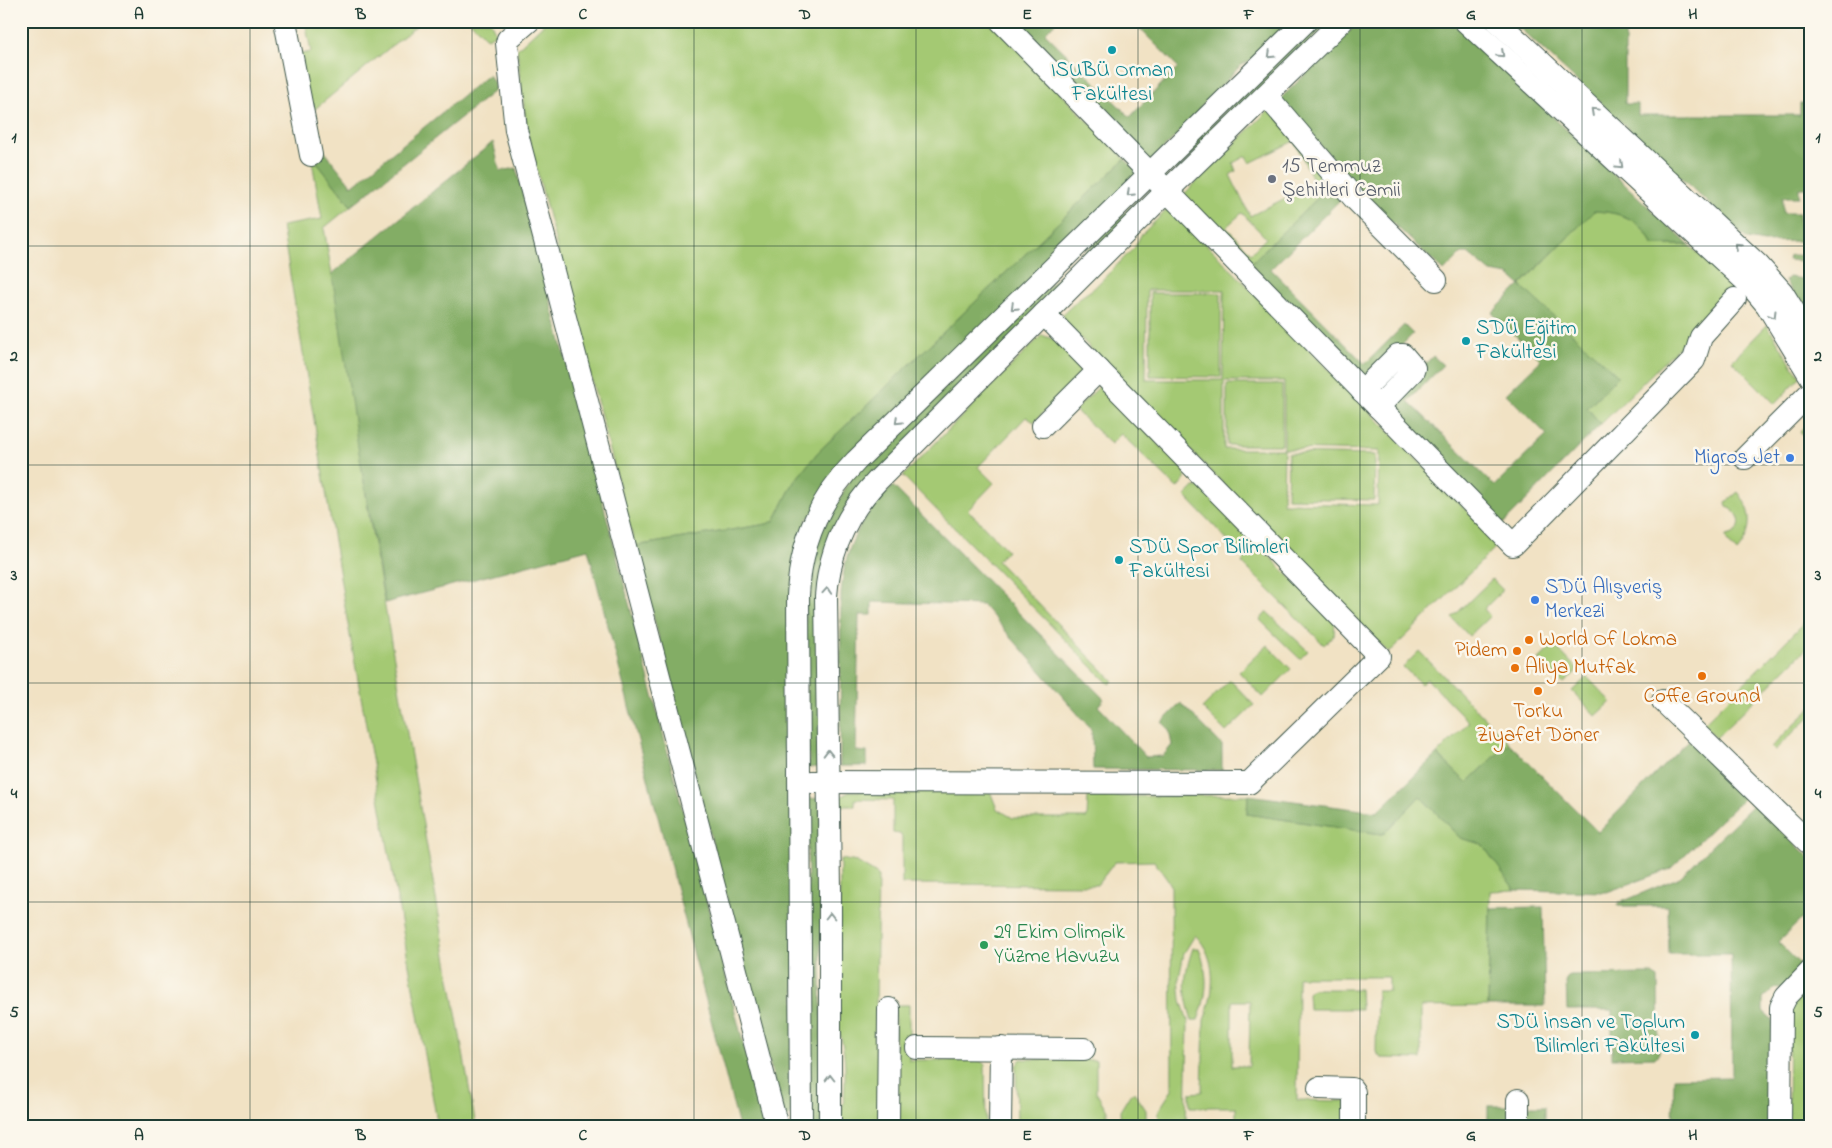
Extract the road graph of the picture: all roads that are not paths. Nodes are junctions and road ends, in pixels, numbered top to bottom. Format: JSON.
{"nodes":[{"id":1,"x":286,"y":21,"type":"edge"},
{"id":2,"x":530,"y":21,"type":"edge"},
{"id":3,"x":1001,"y":21,"type":"edge"},
{"id":4,"x":1306,"y":21,"type":"edge"},
{"id":5,"x":1342,"y":21,"type":"edge"},
{"id":6,"x":1466,"y":21,"type":"edge"},
{"id":7,"x":1498,"y":21,"type":"edge"},
{"id":8,"x":505,"y":30,"type":"edge"},
{"id":9,"x":1266,"y":94,"type":"junction"},
{"id":10,"x":311,"y":155,"type":"dead end"},
{"id":11,"x":1150,"y":174,"type":"junction"},
{"id":12,"x":1168,"y":191,"type":"junction"},
{"id":13,"x":1436,"y":280,"type":"dead end"},
{"id":14,"x":1751,"y":280,"type":"junction"},
{"id":15,"x":1044,"y":314,"type":"junction"},
{"id":16,"x":1811,"y":339,"type":"edge"},
{"id":17,"x":1099,"y":370,"type":"junction"},
{"id":18,"x":1811,"y":377,"type":"edge"},
{"id":19,"x":1811,"y":392,"type":"edge"},
{"id":20,"x":1043,"y":426,"type":"dead end"},
{"id":21,"x":1745,"y":458,"type":"dead end"},
{"id":22,"x":1663,"y":701,"type":"dead end"},
{"id":23,"x":800,"y":782,"type":"junction"},
{"id":24,"x":828,"y":782,"type":"junction"},
{"id":25,"x":1811,"y":844,"type":"edge"},
{"id":26,"x":1811,"y":971,"type":"edge"},
{"id":27,"x":889,"y":1009,"type":"dead end"},
{"id":28,"x":917,"y":1048,"type":"dead end"},
{"id":29,"x":1001,"y":1048,"type":"junction"},
{"id":30,"x":1084,"y":1049,"type":"dead end"},
{"id":31,"x":1319,"y":1088,"type":"dead end"},
{"id":32,"x":1518,"y":1100,"type":"dead end"},
{"id":33,"x":777,"y":1127,"type":"edge"},
{"id":34,"x":801,"y":1127,"type":"edge"},
{"id":35,"x":830,"y":1127,"type":"edge"},
{"id":36,"x":888,"y":1127,"type":"edge"},
{"id":37,"x":1000,"y":1127,"type":"edge"},
{"id":38,"x":1354,"y":1127,"type":"edge"},
{"id":39,"x":1518,"y":1127,"type":"edge"},
{"id":40,"x":1780,"y":1127,"type":"edge"}],
"edges":[{"from":1,"to":10,"type":"street"},
{"from":2,"to":8,"type":"street"},
{"from":3,"to":11,"type":"street"},
{"from":4,"to":11,"type":"street","one_way":true},
{"from":5,"to":9,"type":"street"},
{"from":6,"to":14,"type":"street","one_way":true},
{"from":14,"to":7,"type":"street","one_way":true},
{"from":8,"to":33,"type":"street"},
{"from":9,"to":12,"type":"street"},
{"from":9,"to":13,"type":"street"},
{"from":11,"to":12,"type":"street"},
{"from":11,"to":23,"type":"street","one_way":true},
{"from":12,"to":14,"type":"street"},
{"from":12,"to":15,"type":"street"},
{"from":14,"to":16,"type":"street"},
{"from":14,"to":18,"type":"street","one_way":true},
{"from":15,"to":17,"type":"street"},
{"from":24,"to":15,"type":"street","one_way":true},
{"from":17,"to":20,"type":"street"},
{"from":17,"to":24,"type":"street"},
{"from":19,"to":21,"type":"street"},
{"from":22,"to":25,"type":"street"},
{"from":23,"to":24,"type":"street"},
{"from":23,"to":34,"type":"street"},
{"from":35,"to":24,"type":"street","one_way":true},
{"from":26,"to":40,"type":"street"},
{"from":27,"to":36,"type":"street"},
{"from":28,"to":29,"type":"street"},
{"from":29,"to":30,"type":"street"},
{"from":29,"to":37,"type":"street"},
{"from":31,"to":38,"type":"street"},
{"from":32,"to":39,"type":"street"}]}
